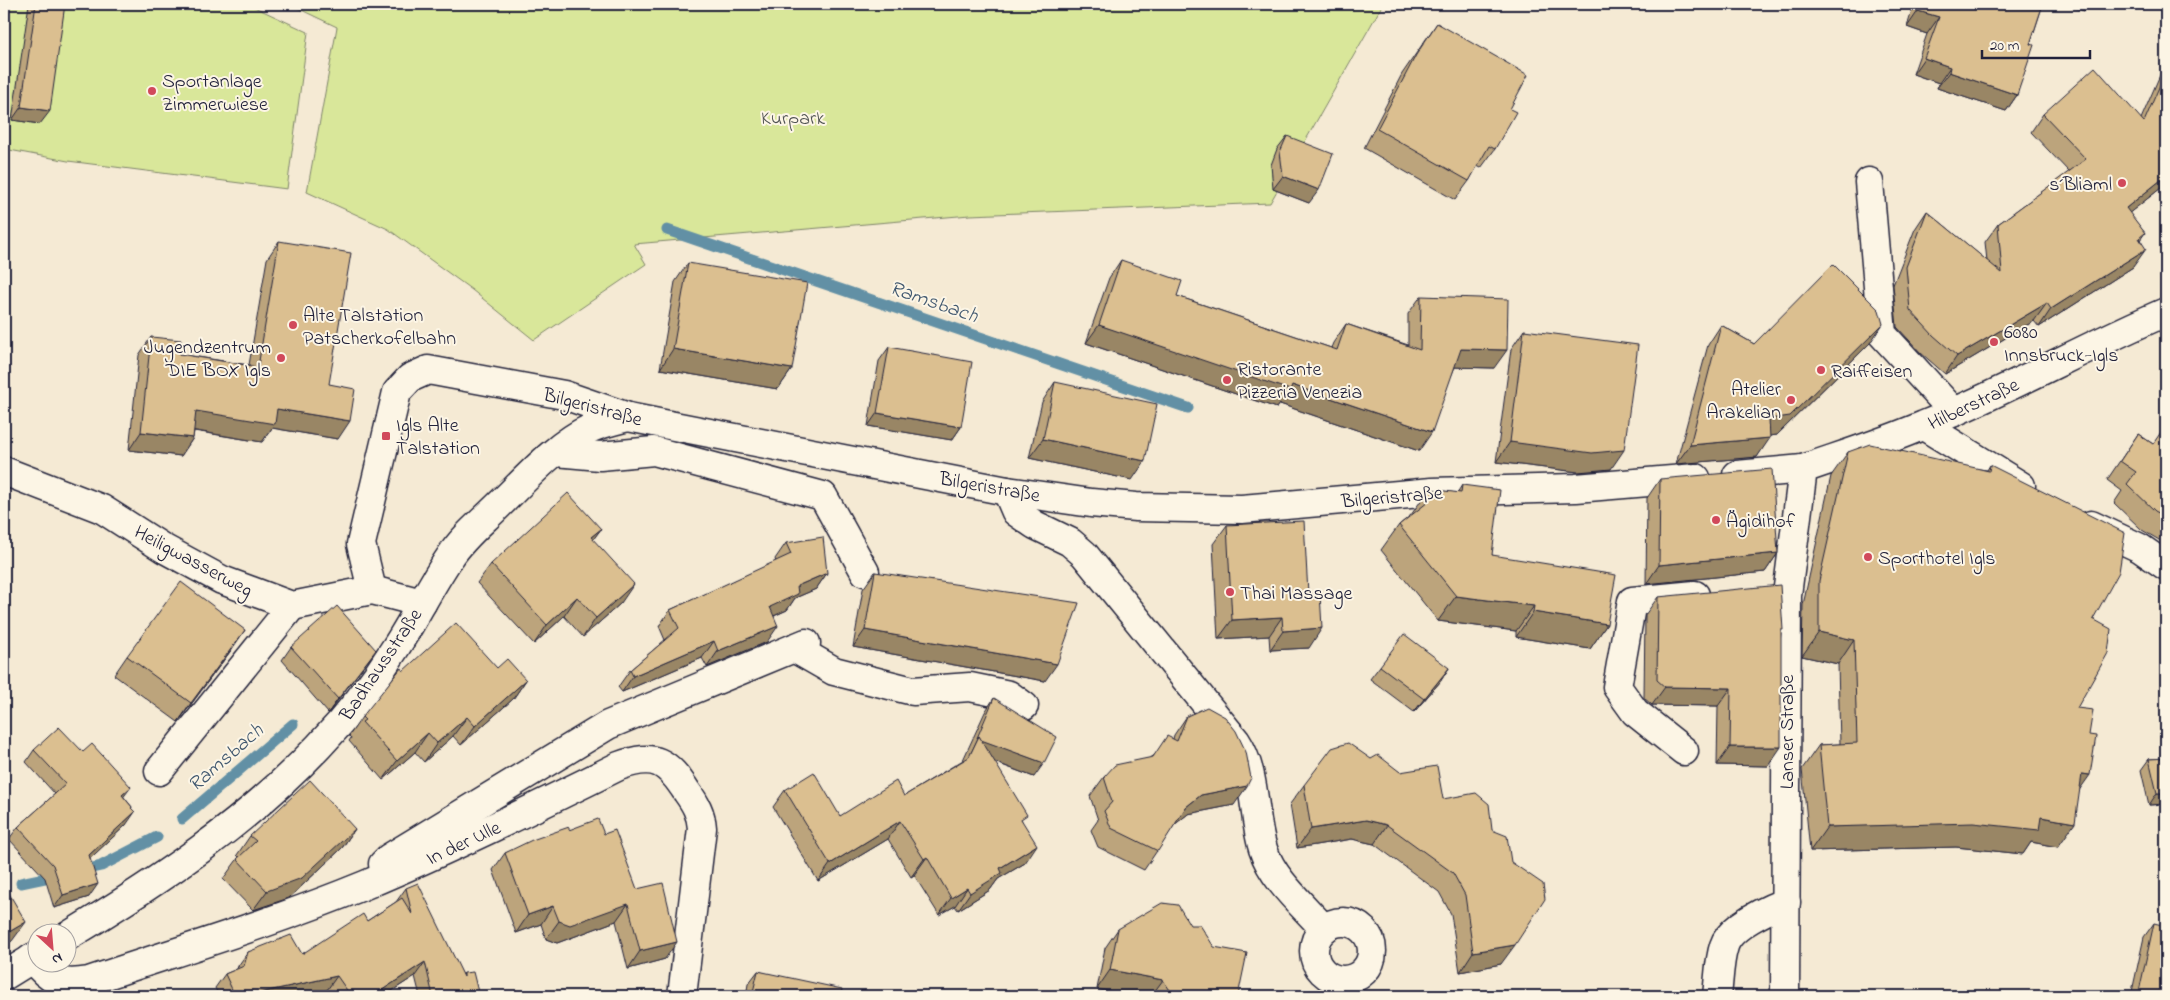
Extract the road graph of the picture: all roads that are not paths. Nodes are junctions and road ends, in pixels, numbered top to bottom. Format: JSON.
{"nodes":[{"id":1,"x":1869,"y":182,"type":"dead end"},
{"id":2,"x":2166,"y":312,"type":"edge"},
{"id":3,"x":1954,"y":412,"type":"junction"},
{"id":4,"x":628,"y":416,"type":"junction"},
{"id":5,"x":1924,"y":426,"type":"junction"},
{"id":6,"x":556,"y":452,"type":"junction"},
{"id":7,"x":1802,"y":469,"type":"junction"},
{"id":8,"x":4,"y":471,"type":"edge"},
{"id":9,"x":1006,"y":490,"type":"junction"},
{"id":10,"x":2040,"y":498,"type":"edge"},
{"id":11,"x":2072,"y":517,"type":"edge"},
{"id":12,"x":2166,"y":566,"type":"edge"},
{"id":13,"x":865,"y":572,"type":"dead end"},
{"id":14,"x":1788,"y":585,"type":"junction"},
{"id":15,"x":1759,"y":588,"type":"edge"},
{"id":16,"x":372,"y":590,"type":"junction"},
{"id":17,"x":1720,"y":592,"type":"edge"},
{"id":18,"x":422,"y":602,"type":"junction"},
{"id":19,"x":292,"y":606,"type":"junction"},
{"id":20,"x":1024,"y":706,"type":"dead end"},
{"id":21,"x":1684,"y":751,"type":"dead end"},
{"id":22,"x":159,"y":771,"type":"dead end"},
{"id":23,"x":364,"y":885,"type":"junction"},
{"id":24,"x":1786,"y":902,"type":"junction"},
{"id":25,"x":1324,"y":929,"type":"dead end"},
{"id":26,"x":78,"y":930,"type":"edge"},
{"id":27,"x":28,"y":961,"type":"edge"},
{"id":28,"x":43,"y":972,"type":"edge"},
{"id":29,"x":4,"y":976,"type":"edge"},
{"id":30,"x":682,"y":996,"type":"edge"},
{"id":31,"x":1717,"y":996,"type":"edge"},
{"id":32,"x":1785,"y":996,"type":"edge"}],
"edges":[{"from":1,"to":3,"type":"street"},
{"from":2,"to":3,"type":"street","name":"Hilberstraße"},
{"from":3,"to":5,"type":"street","name":"Hilberstraße"},
{"from":4,"to":6,"type":"street","name":"Badhausstraße"},
{"from":4,"to":9,"type":"street","name":"Bilgeristraße"},
{"from":4,"to":16,"type":"street","name":"Bilgeristraße"},
{"from":5,"to":7,"type":"street","name":"Hilberstraße"},
{"from":5,"to":10,"type":"street"},
{"from":6,"to":13,"type":"street"},
{"from":6,"to":18,"type":"street","name":"Badhausstraße"},
{"from":7,"to":9,"type":"street","name":"Bilgeristraße"},
{"from":7,"to":14,"type":"street","name":"Lanser Straße"},
{"from":8,"to":19,"type":"street","name":"Heiligwasserweg"},
{"from":9,"to":25,"type":"street"},
{"from":11,"to":12,"type":"street"},
{"from":14,"to":15,"type":"street"},
{"from":14,"to":24,"type":"street","name":"Lanser Straße"},
{"from":16,"to":18,"type":"street"},
{"from":16,"to":19,"type":"street"},
{"from":17,"to":21,"type":"street"},
{"from":18,"to":26,"type":"street","name":"Badhausstraße"},
{"from":19,"to":22,"type":"street"},
{"from":20,"to":23,"type":"street"},
{"from":23,"to":28,"type":"street","name":"In der Ulle"},
{"from":23,"to":30,"type":"street","name":"In der Ulle"},
{"from":24,"to":31,"type":"street"},
{"from":24,"to":32,"type":"street","name":"Lanser Straße"},
{"from":27,"to":29,"type":"street"}]}
